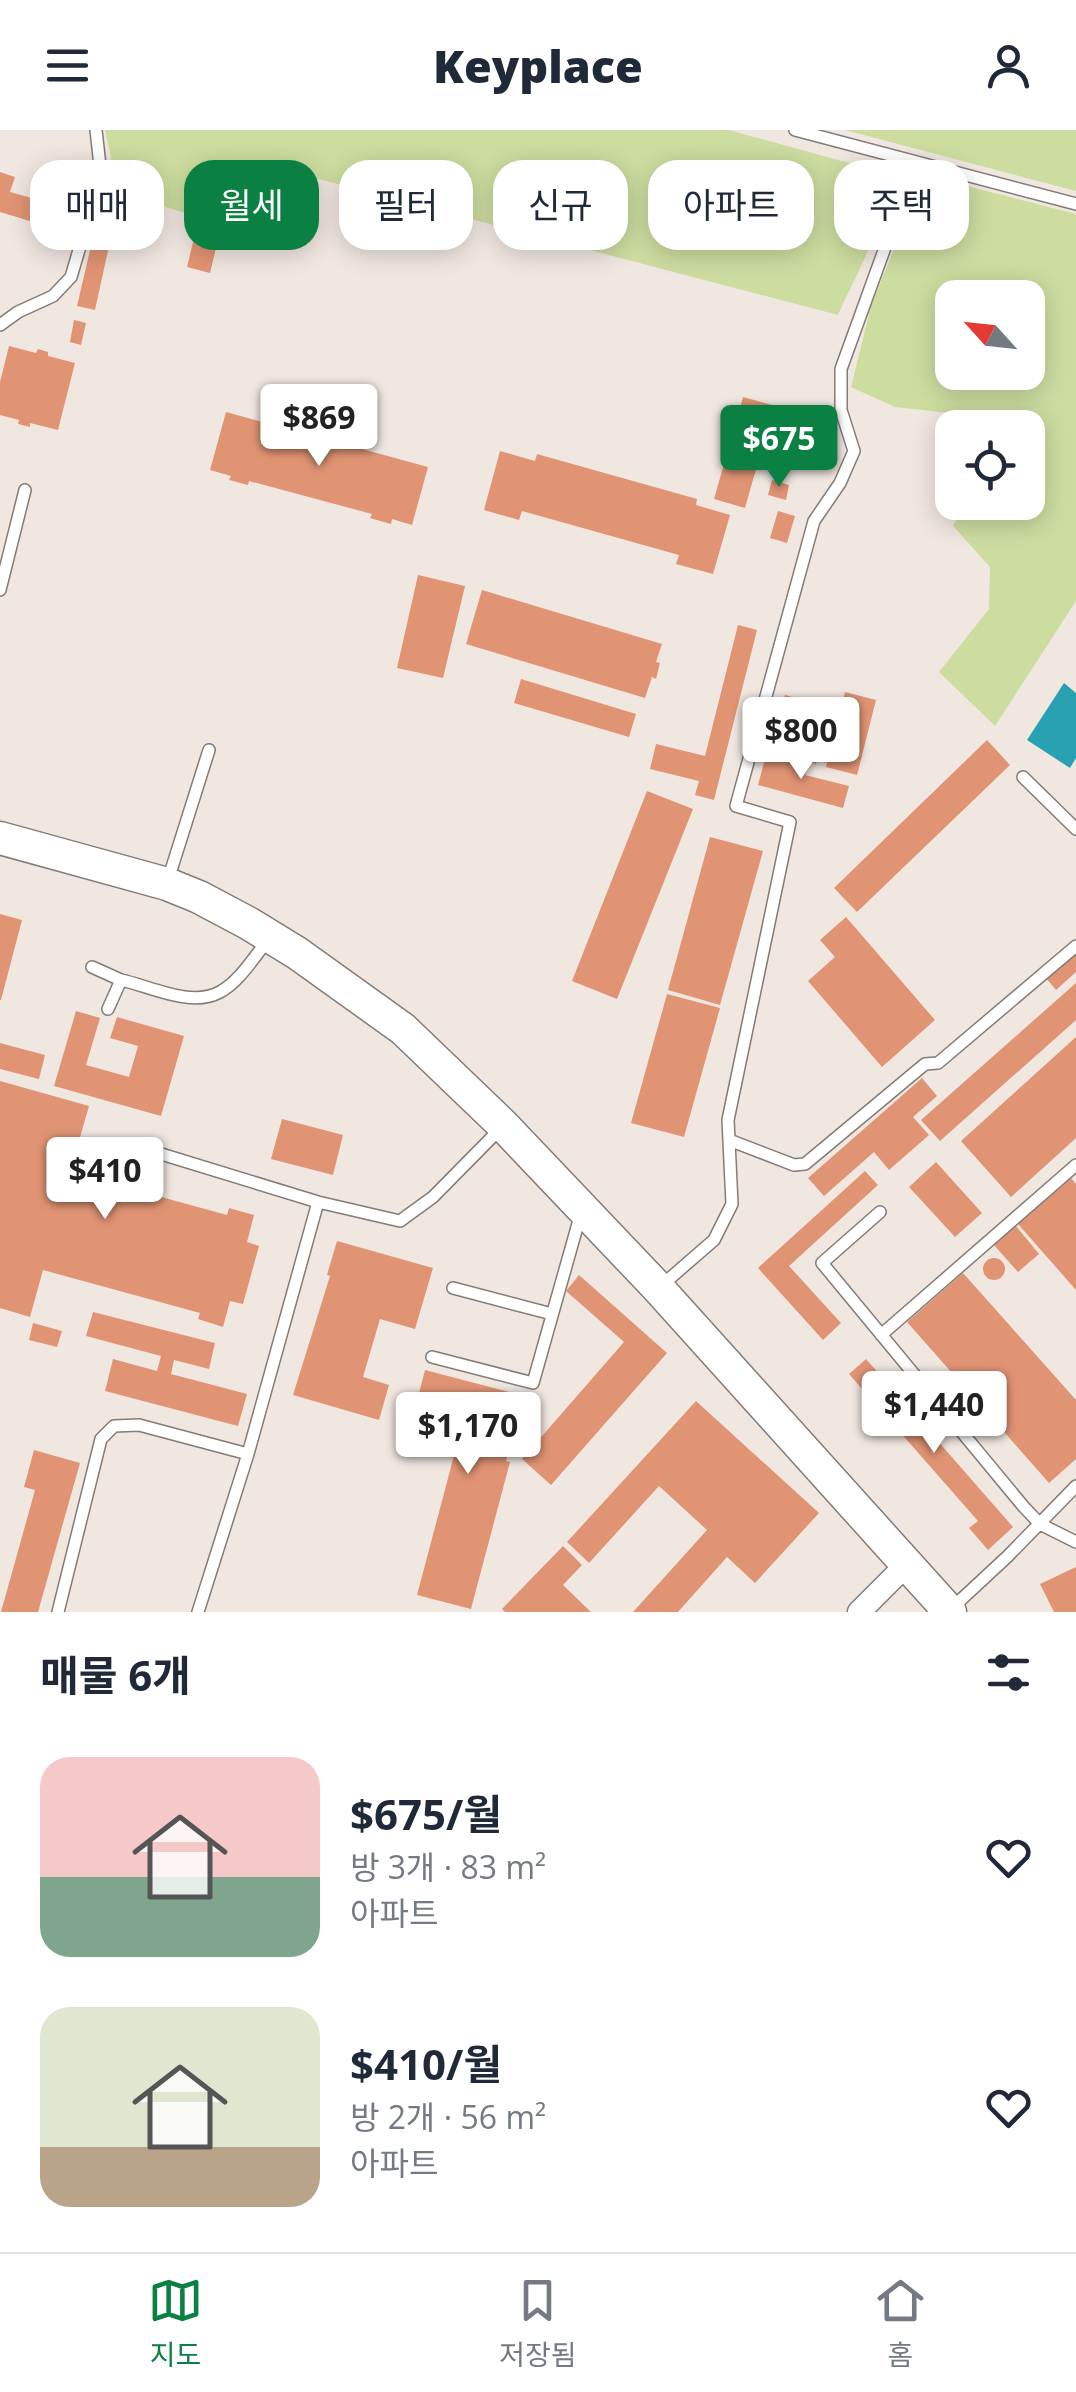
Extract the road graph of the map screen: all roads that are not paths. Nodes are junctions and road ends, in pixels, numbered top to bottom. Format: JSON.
{"nodes":[{"id":1,"x":96,"y":130,"type":"edge"},
{"id":2,"x":795,"y":130,"type":"edge"},
{"id":3,"x":908,"y":160,"type":"edge"},
{"id":4,"x":969,"y":176,"type":"edge"},
{"id":5,"x":1076,"y":204,"type":"edge"},
{"id":6,"x":884,"y":250,"type":"edge"},
{"id":7,"x":0,"y":325,"type":"edge"},
{"id":8,"x":25,"y":490,"type":"dead end"},
{"id":9,"x":0,"y":590,"type":"edge"},
{"id":10,"x":208,"y":750,"type":"dead end"},
{"id":11,"x":1023,"y":777,"type":"dead end"},
{"id":12,"x":1076,"y":829,"type":"edge"},
{"id":13,"x":0,"y":838,"type":"edge"},
{"id":14,"x":167,"y":884,"type":"junction"},
{"id":15,"x":270,"y":937,"type":"junction"},
{"id":16,"x":1076,"y":946,"type":"edge"},
{"id":17,"x":92,"y":967,"type":"dead end"},
{"id":18,"x":121,"y":980,"type":"junction"},
{"id":19,"x":108,"y":1009,"type":"dead end"},
{"id":20,"x":504,"y":1125,"type":"junction"},
{"id":21,"x":729,"y":1140,"type":"junction"},
{"id":22,"x":135,"y":1146,"type":"dead end"},
{"id":23,"x":1076,"y":1164,"type":"edge"},
{"id":24,"x":318,"y":1202,"type":"junction"},
{"id":25,"x":582,"y":1209,"type":"junction"},
{"id":26,"x":880,"y":1212,"type":"dead end"},
{"id":27,"x":454,"y":1288,"type":"dead end"},
{"id":28,"x":658,"y":1288,"type":"junction"},
{"id":29,"x":552,"y":1314,"type":"junction"},
{"id":30,"x":882,"y":1335,"type":"junction"},
{"id":31,"x":432,"y":1357,"type":"dead end"},
{"id":32,"x":248,"y":1454,"type":"junction"},
{"id":33,"x":1076,"y":1486,"type":"edge"},
{"id":34,"x":1040,"y":1524,"type":"junction"},
{"id":35,"x":1076,"y":1542,"type":"edge"},
{"id":36,"x":908,"y":1564,"type":"junction"},
{"id":37,"x":949,"y":1611,"type":"edge"},
{"id":38,"x":58,"y":1612,"type":"edge"},
{"id":39,"x":198,"y":1612,"type":"edge"},
{"id":40,"x":860,"y":1612,"type":"edge"}],
"edges":[{"from":1,"to":7,"type":"lane"},
{"from":2,"to":3,"type":"lane"},
{"from":4,"to":5,"type":"lane"},
{"from":6,"to":21,"type":"lane"},
{"from":8,"to":9,"type":"lane"},
{"from":10,"to":14,"type":"lane"},
{"from":11,"to":12,"type":"lane"},
{"from":13,"to":14,"type":"street"},
{"from":14,"to":15,"type":"street"},
{"from":15,"to":18,"type":"lane"},
{"from":15,"to":20,"type":"street"},
{"from":16,"to":21,"type":"lane"},
{"from":17,"to":18,"type":"lane"},
{"from":18,"to":19,"type":"lane"},
{"from":20,"to":24,"type":"lane"},
{"from":20,"to":25,"type":"street"},
{"from":21,"to":28,"type":"lane"},
{"from":22,"to":24,"type":"lane"},
{"from":23,"to":30,"type":"lane"},
{"from":24,"to":32,"type":"lane"},
{"from":25,"to":28,"type":"street"},
{"from":25,"to":29,"type":"lane"},
{"from":26,"to":30,"type":"lane"},
{"from":27,"to":29,"type":"lane"},
{"from":28,"to":36,"type":"street"},
{"from":29,"to":31,"type":"lane"},
{"from":30,"to":34,"type":"lane"},
{"from":32,"to":38,"type":"lane"},
{"from":32,"to":39,"type":"lane"},
{"from":33,"to":34,"type":"lane"},
{"from":34,"to":35,"type":"lane"},
{"from":34,"to":37,"type":"lane"},
{"from":36,"to":37,"type":"street"},
{"from":36,"to":40,"type":"street"}]}
